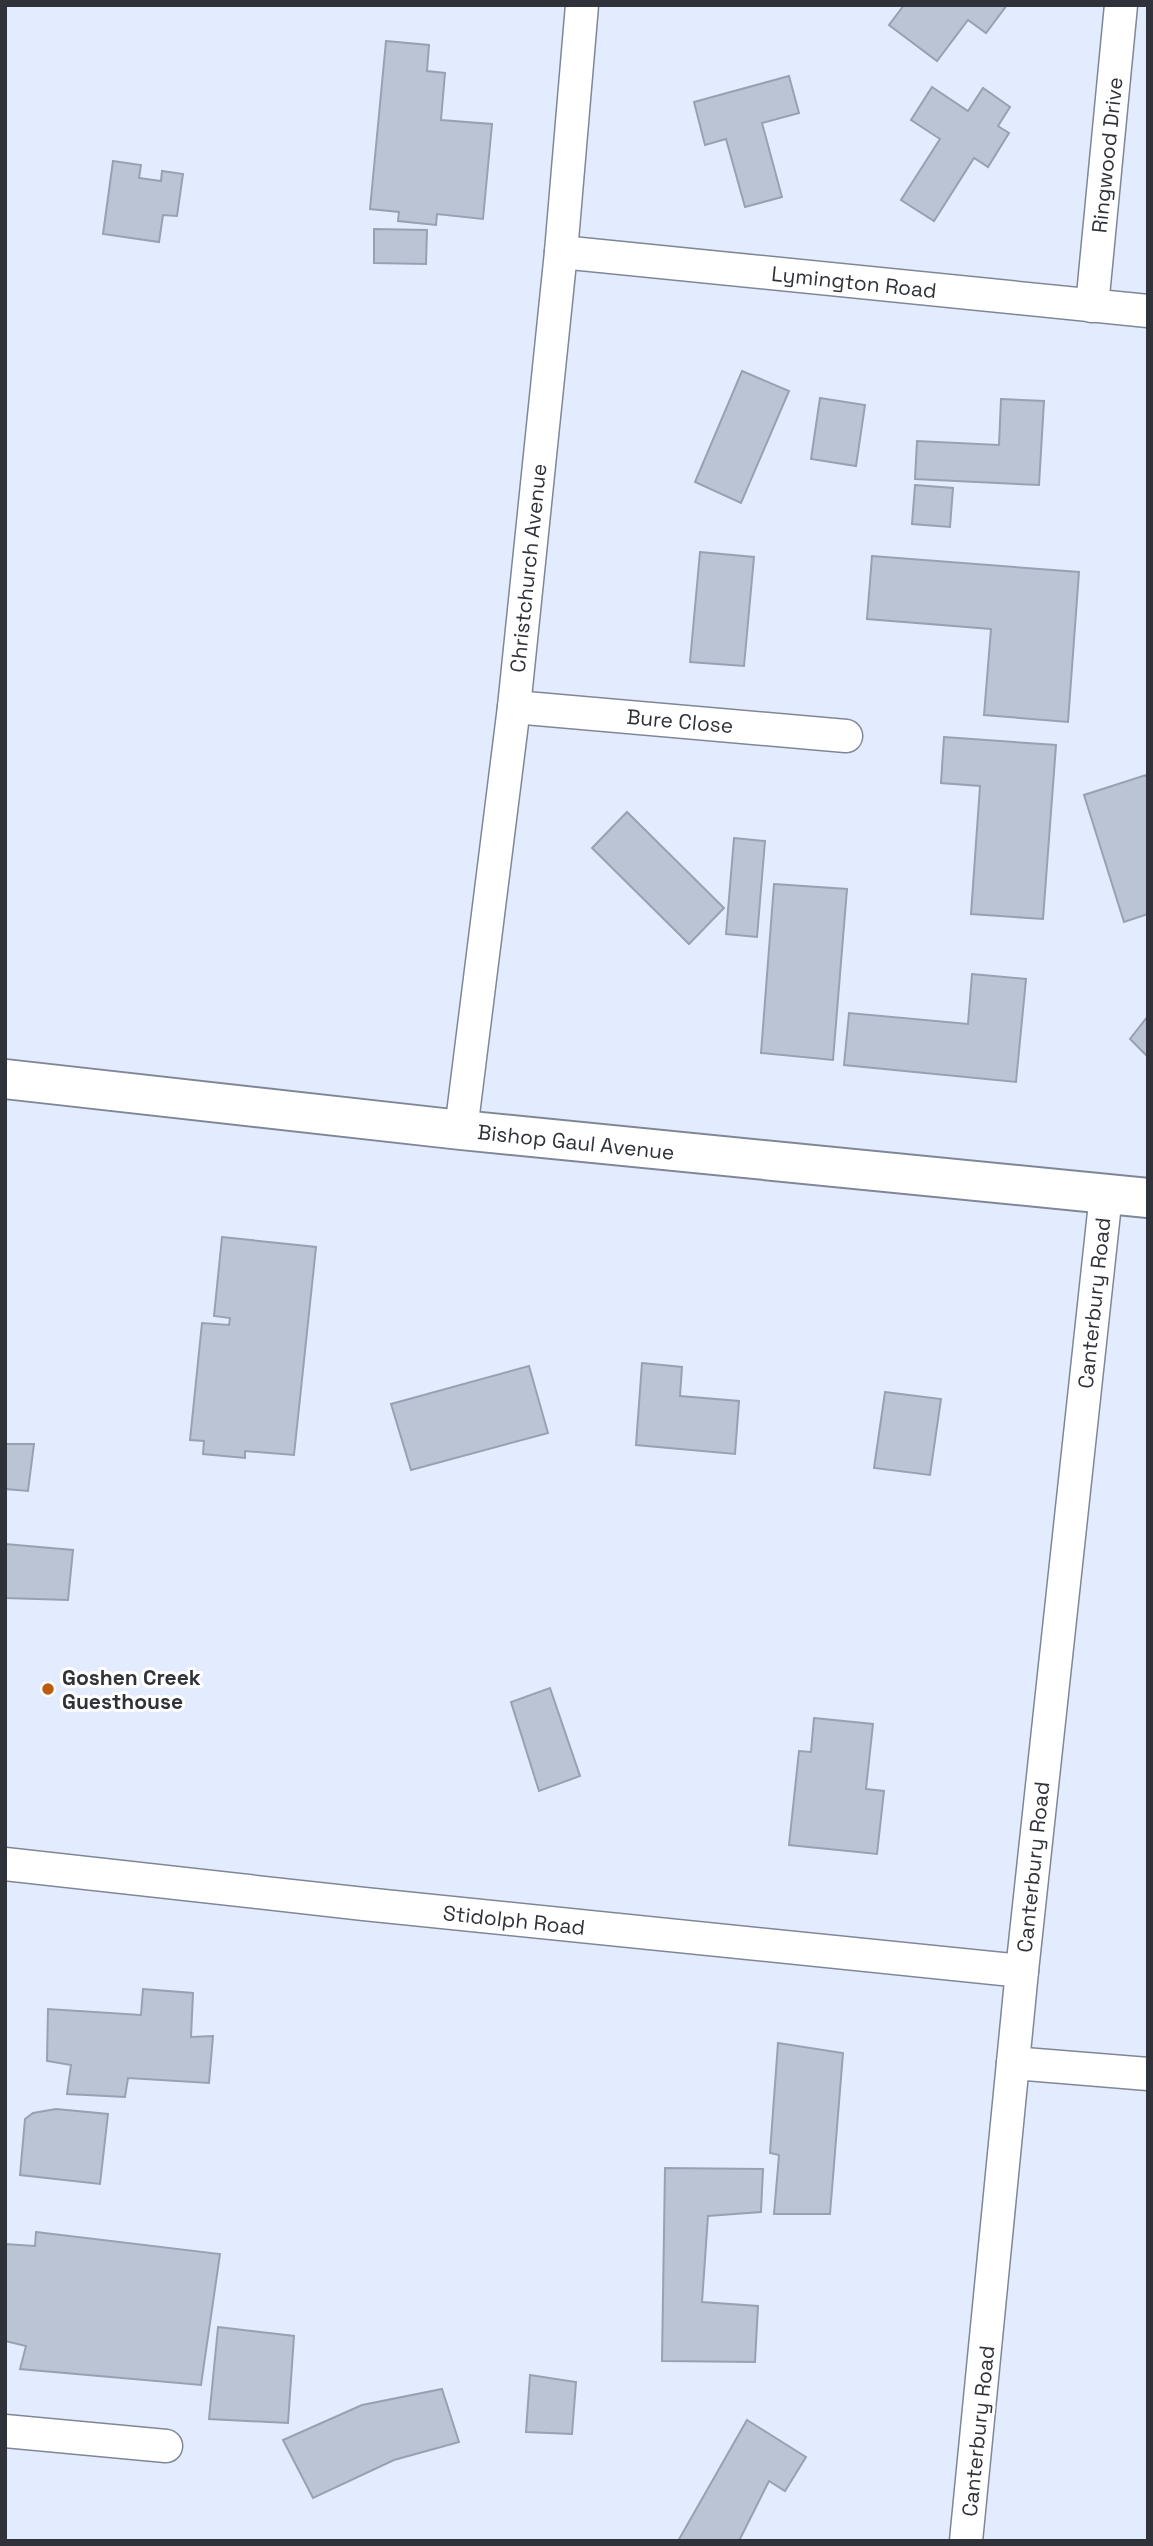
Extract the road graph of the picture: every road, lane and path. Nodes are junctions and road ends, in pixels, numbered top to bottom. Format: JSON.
{"nodes":[{"id":1,"x":582,"y":5,"type":"edge"},
{"id":2,"x":1121,"y":5,"type":"edge"},
{"id":3,"x":561,"y":252,"type":"junction"},
{"id":4,"x":1092,"y":306,"type":"junction"},
{"id":5,"x":1148,"y":312,"type":"edge"},
{"id":6,"x":514,"y":707,"type":"junction"},
{"id":7,"x":846,"y":736,"type":"dead end"},
{"id":8,"x":5,"y":1079,"type":"edge"},
{"id":9,"x":461,"y":1130,"type":"junction"},
{"id":10,"x":1106,"y":1194,"type":"junction"},
{"id":11,"x":1148,"y":1198,"type":"edge"},
{"id":12,"x":5,"y":1864,"type":"edge"},
{"id":13,"x":1022,"y":1972,"type":"junction"},
{"id":14,"x":1013,"y":2063,"type":"junction"},
{"id":15,"x":1148,"y":2074,"type":"edge"},
{"id":16,"x":5,"y":2431,"type":"edge"},
{"id":17,"x":166,"y":2446,"type":"dead end"},
{"id":18,"x":966,"y":2541,"type":"edge"}],
"edges":[{"from":1,"to":3,"type":"street","name":"Christchurch Avenue"},
{"from":2,"to":4,"type":"street","name":"Ringwood Drive"},
{"from":3,"to":4,"type":"street","name":"Lymington Road"},
{"from":3,"to":6,"type":"street","name":"Christchurch Avenue"},
{"from":4,"to":5,"type":"street","name":"Lymington Road"},
{"from":6,"to":7,"type":"street","name":"Bure Close"},
{"from":6,"to":9,"type":"street","name":"Christchurch Avenue"},
{"from":8,"to":9,"type":"main road","name":"Bishop Gaul Avenue"},
{"from":9,"to":10,"type":"main road","name":"Bishop Gaul Avenue"},
{"from":10,"to":11,"type":"main road","name":"Bishop Gaul Avenue"},
{"from":10,"to":13,"type":"street","name":"Canterbury Road"},
{"from":12,"to":13,"type":"street","name":"Stidolph Road"},
{"from":13,"to":14,"type":"street","name":"Canterbury Road"},
{"from":14,"to":15,"type":"street"},
{"from":14,"to":18,"type":"street","name":"Canterbury Road"},
{"from":16,"to":17,"type":"street"}]}
